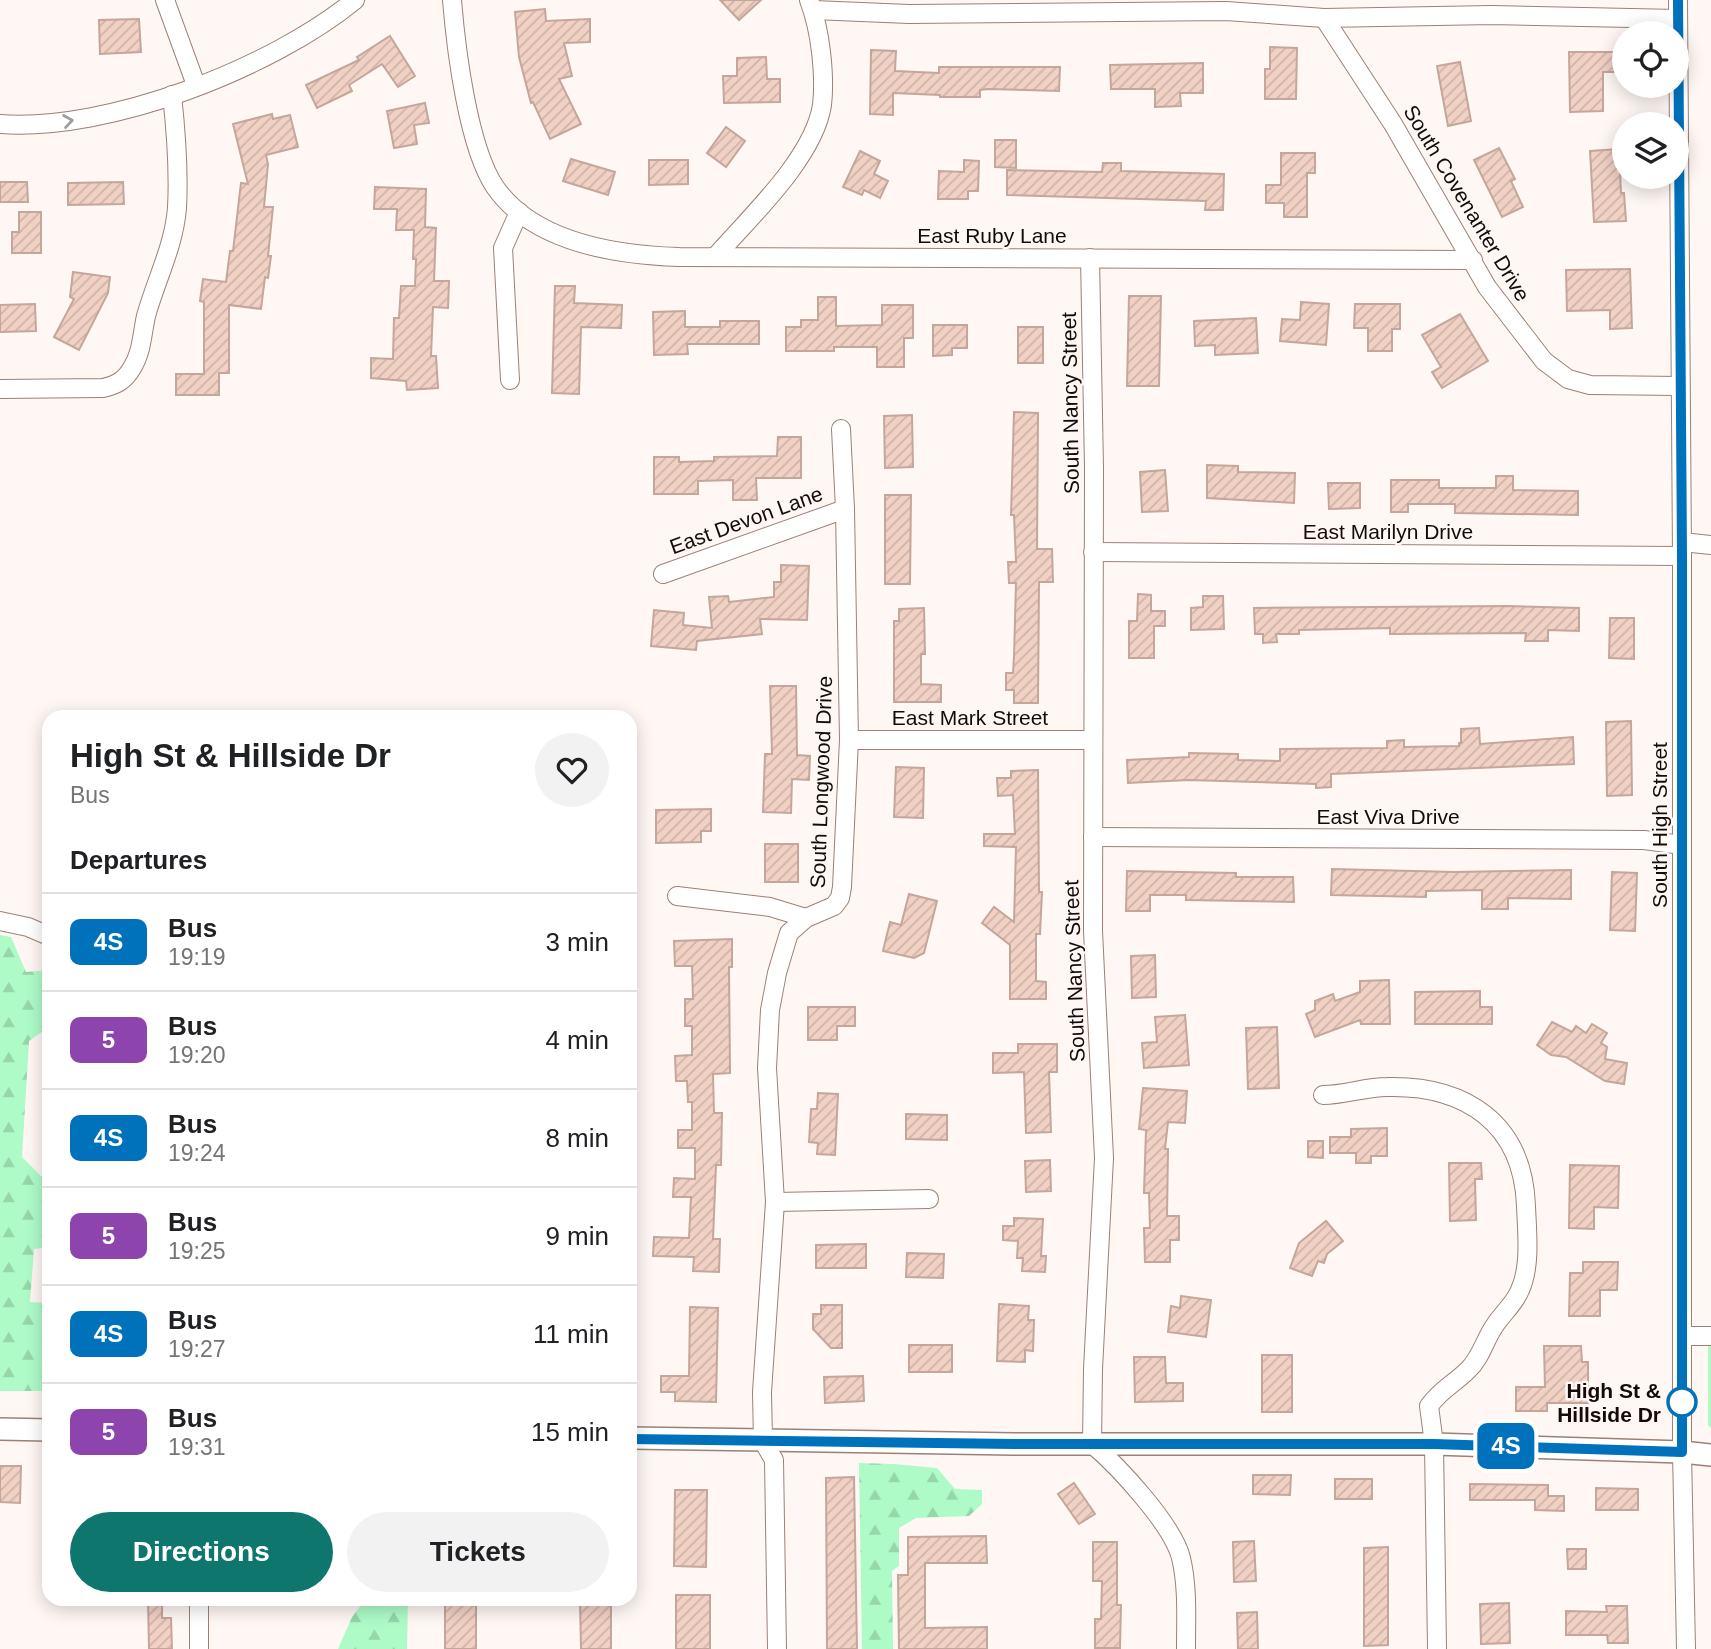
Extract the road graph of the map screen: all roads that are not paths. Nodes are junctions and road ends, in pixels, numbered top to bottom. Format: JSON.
{"nodes":[{"id":1,"x":165,"y":0,"type":"edge"},
{"id":2,"x":355,"y":0,"type":"edge"},
{"id":3,"x":452,"y":0,"type":"edge"},
{"id":4,"x":1678,"y":0,"type":"edge"},
{"id":5,"x":811,"y":5,"type":"edge"},
{"id":6,"x":1324,"y":18,"type":"junction"},
{"id":7,"x":1678,"y":19,"type":"junction"},
{"id":8,"x":196,"y":85,"type":"junction"},
{"id":9,"x":172,"y":95,"type":"junction"},
{"id":10,"x":0,"y":124,"type":"edge"},
{"id":11,"x":519,"y":212,"type":"junction"},
{"id":12,"x":715,"y":257,"type":"junction"},
{"id":13,"x":1090,"y":258,"type":"junction"},
{"id":14,"x":1473,"y":260,"type":"junction"},
{"id":15,"x":510,"y":380,"type":"dead end"},
{"id":16,"x":1680,"y":386,"type":"junction"},
{"id":17,"x":0,"y":390,"type":"edge"},
{"id":18,"x":841,"y":429,"type":"dead end"},
{"id":19,"x":845,"y":509,"type":"junction"},
{"id":20,"x":1711,"y":545,"type":"edge"},
{"id":21,"x":1682,"y":549,"type":"junction"},
{"id":22,"x":1093,"y":552,"type":"junction"},
{"id":23,"x":663,"y":574,"type":"dead end"},
{"id":24,"x":849,"y":740,"type":"junction"},
{"id":25,"x":1092,"y":740,"type":"junction"},
{"id":26,"x":1093,"y":837,"type":"junction"},
{"id":27,"x":1682,"y":845,"type":"junction"},
{"id":28,"x":677,"y":896,"type":"dead end"},
{"id":29,"x":806,"y":918,"type":"junction"},
{"id":30,"x":0,"y":920,"type":"edge"},
{"id":31,"x":42,"y":933,"type":"edge"},
{"id":32,"x":1323,"y":1095,"type":"dead end"},
{"id":33,"x":929,"y":1199,"type":"dead end"},
{"id":34,"x":775,"y":1202,"type":"junction"},
{"id":35,"x":1682,"y":1336,"type":"junction"},
{"id":36,"x":1711,"y":1336,"type":"edge"},
{"id":37,"x":0,"y":1429,"type":"edge"},
{"id":38,"x":42,"y":1430,"type":"edge"},
{"id":39,"x":637,"y":1438,"type":"edge"},
{"id":40,"x":763,"y":1441,"type":"junction"},
{"id":41,"x":1092,"y":1444,"type":"junction"},
{"id":42,"x":1434,"y":1444,"type":"junction"},
{"id":43,"x":1682,"y":1452,"type":"junction"},
{"id":44,"x":1711,"y":1455,"type":"edge"},
{"id":45,"x":199,"y":1606,"type":"edge"},
{"id":46,"x":199,"y":1649,"type":"edge"},
{"id":47,"x":777,"y":1649,"type":"edge"},
{"id":48,"x":1186,"y":1649,"type":"edge"},
{"id":49,"x":1437,"y":1649,"type":"edge"},
{"id":50,"x":1686,"y":1649,"type":"edge"}],
"edges":[{"from":1,"to":8,"type":"street"},
{"from":2,"to":8,"type":"street"},
{"from":3,"to":11,"type":"street","name":"East Ruby Lane"},
{"from":4,"to":7,"type":"street","name":"South High Street"},
{"from":5,"to":6,"type":"street"},
{"from":5,"to":12,"type":"street"},
{"from":6,"to":7,"type":"street"},
{"from":6,"to":14,"type":"street","name":"South Covenanter Drive"},
{"from":7,"to":16,"type":"street","name":"South High Street"},
{"from":8,"to":9,"type":"street"},
{"from":10,"to":9,"type":"street","one_way":true},
{"from":9,"to":17,"type":"street"},
{"from":11,"to":12,"type":"street","name":"East Ruby Lane"},
{"from":11,"to":15,"type":"street"},
{"from":12,"to":13,"type":"street","name":"East Ruby Lane"},
{"from":13,"to":14,"type":"street","name":"East Ruby Lane"},
{"from":13,"to":22,"type":"street","name":"South Nancy Street"},
{"from":14,"to":16,"type":"street","name":"South Covenanter Drive"},
{"from":16,"to":21,"type":"street","name":"South High Street"},
{"from":18,"to":19,"type":"street","name":"South Longwood Drive"},
{"from":19,"to":23,"type":"street","name":"East Devon Lane"},
{"from":19,"to":24,"type":"street","name":"South Longwood Drive"},
{"from":20,"to":21,"type":"street","name":"East Marilyn Drive"},
{"from":21,"to":22,"type":"street","name":"East Marilyn Drive"},
{"from":21,"to":27,"type":"street","name":"South High Street"},
{"from":22,"to":25,"type":"street","name":"South Nancy Street"},
{"from":24,"to":25,"type":"street","name":"East Mark Street"},
{"from":24,"to":29,"type":"street","name":"South Longwood Drive"},
{"from":25,"to":26,"type":"street","name":"South Nancy Street"},
{"from":26,"to":27,"type":"street","name":"East Viva Drive"},
{"from":26,"to":41,"type":"street","name":"South Nancy Street"},
{"from":27,"to":35,"type":"street","name":"South High Street"},
{"from":28,"to":29,"type":"street"},
{"from":29,"to":34,"type":"street","name":"South Longwood Drive"},
{"from":30,"to":31,"type":"street"},
{"from":32,"to":42,"type":"street"},
{"from":33,"to":34,"type":"street"},
{"from":34,"to":40,"type":"street","name":"South Longwood Drive"},
{"from":35,"to":36,"type":"street"},
{"from":35,"to":43,"type":"street","name":"South High Street"},
{"from":37,"to":38,"type":"main road"},
{"from":39,"to":40,"type":"main road"},
{"from":40,"to":41,"type":"main road"},
{"from":40,"to":47,"type":"street","name":"South Longwood Drive"},
{"from":41,"to":42,"type":"main road"},
{"from":41,"to":48,"type":"street"},
{"from":42,"to":43,"type":"main road"},
{"from":42,"to":49,"type":"street"},
{"from":43,"to":44,"type":"main road"},
{"from":43,"to":50,"type":"street","name":"South High Street"},
{"from":45,"to":46,"type":"street"}]}
